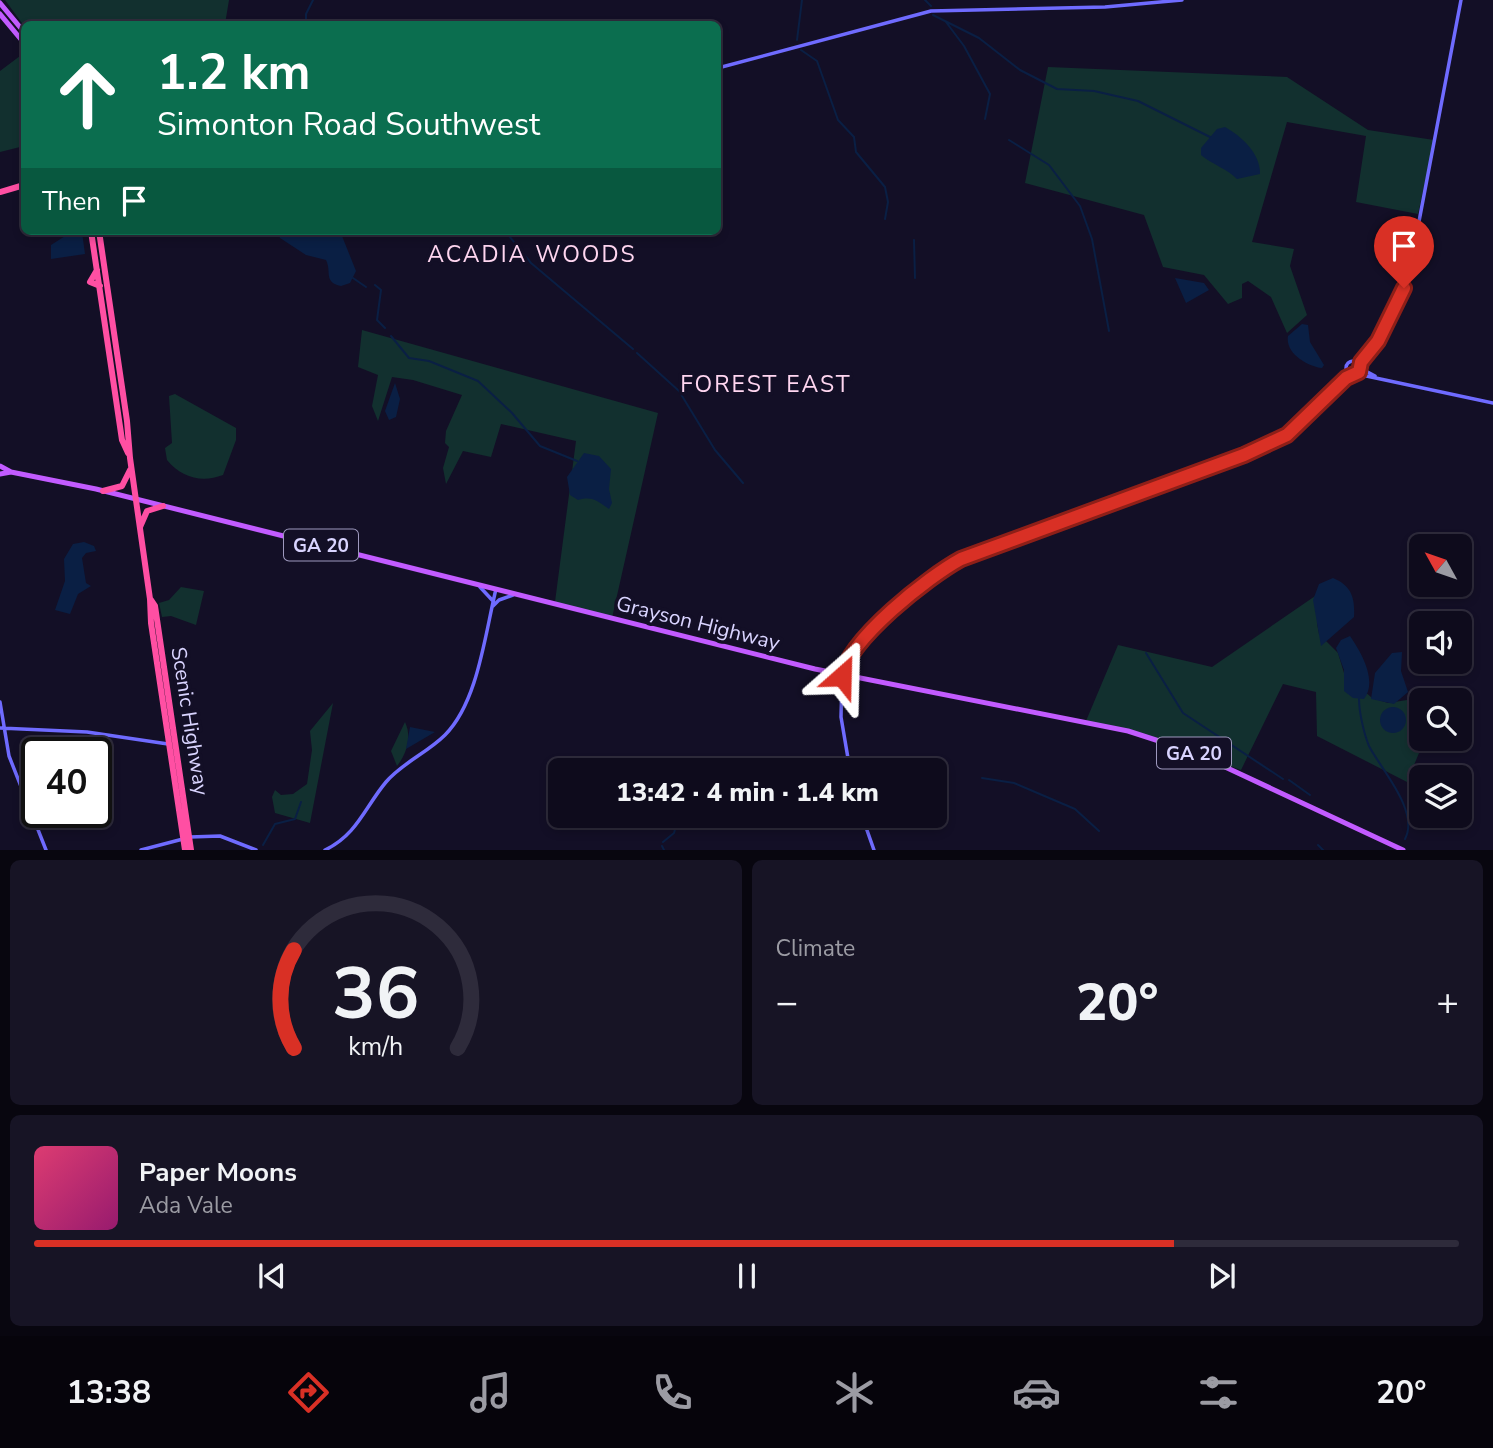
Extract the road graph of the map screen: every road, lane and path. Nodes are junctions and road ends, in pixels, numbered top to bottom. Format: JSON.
{"nodes":[{"id":1,"x":1182,"y":0,"type":"edge"},
{"id":2,"x":1461,"y":0,"type":"edge"},
{"id":3,"x":0,"y":4,"type":"edge"},
{"id":4,"x":0,"y":14,"type":"edge"},
{"id":5,"x":21,"y":28,"type":"edge"},
{"id":6,"x":21,"y":39,"type":"edge"},
{"id":7,"x":721,"y":67,"type":"edge"},
{"id":8,"x":21,"y":187,"type":"edge"},
{"id":9,"x":0,"y":192,"type":"edge"},
{"id":10,"x":92,"y":235,"type":"edge"},
{"id":11,"x":100,"y":235,"type":"edge"},
{"id":12,"x":1358,"y":365,"type":"junction"},
{"id":13,"x":1346,"y":370,"type":"junction"},
{"id":14,"x":1357,"y":373,"type":"junction"},
{"id":15,"x":1351,"y":375,"type":"junction"},
{"id":16,"x":1377,"y":377,"type":"junction"},
{"id":17,"x":1321,"y":402,"type":"junction"},
{"id":18,"x":1493,"y":403,"type":"edge"},
{"id":19,"x":130,"y":458,"type":"junction"},
{"id":20,"x":0,"y":466,"type":"edge"},
{"id":21,"x":131,"y":468,"type":"junction"},
{"id":22,"x":11,"y":472,"type":"junction"},
{"id":23,"x":0,"y":474,"type":"edge"},
{"id":24,"x":103,"y":491,"type":"junction"},
{"id":25,"x":135,"y":499,"type":"junction"},
{"id":26,"x":163,"y":506,"type":"junction"},
{"id":27,"x":139,"y":529,"type":"junction"},
{"id":28,"x":476,"y":584,"type":"junction"},
{"id":29,"x":496,"y":589,"type":"junction"},
{"id":30,"x":518,"y":594,"type":"junction"},
{"id":31,"x":493,"y":601,"type":"junction"},
{"id":32,"x":490,"y":611,"type":"junction"},
{"id":33,"x":842,"y":676,"type":"junction"},
{"id":34,"x":0,"y":702,"type":"edge"},
{"id":35,"x":1,"y":729,"type":"edge"},
{"id":36,"x":172,"y":743,"type":"junction"},
{"id":37,"x":848,"y":758,"type":"edge"},
{"id":38,"x":866,"y":828,"type":"edge"},
{"id":39,"x":186,"y":838,"type":"junction"},
{"id":40,"x":46,"y":849,"type":"edge"},
{"id":41,"x":141,"y":849,"type":"edge"},
{"id":42,"x":185,"y":849,"type":"edge"},
{"id":43,"x":191,"y":849,"type":"edge"},
{"id":44,"x":256,"y":849,"type":"edge"},
{"id":45,"x":325,"y":849,"type":"edge"},
{"id":46,"x":874,"y":849,"type":"edge"},
{"id":47,"x":1403,"y":849,"type":"edge"}],
"edges":[{"from":1,"to":7,"type":"street"},
{"from":2,"to":12,"type":"street"},
{"from":3,"to":5,"type":"main road"},
{"from":4,"to":6,"type":"main road"},
{"from":8,"to":9,"type":"highway"},
{"from":10,"to":19,"type":"highway","name":"Scenic Highway"},
{"from":11,"to":19,"type":"highway","name":"Scenic Highway"},
{"from":12,"to":13,"type":"street"},
{"from":12,"to":14,"type":"street"},
{"from":12,"to":16,"type":"street"},
{"from":13,"to":15,"type":"street"},
{"from":13,"to":17,"type":"street"},
{"from":14,"to":15,"type":"street"},
{"from":14,"to":16,"type":"street"},
{"from":15,"to":17,"type":"street"},
{"from":16,"to":18,"type":"street"},
{"from":17,"to":33,"type":"street"},
{"from":19,"to":21,"type":"highway","name":"Scenic Highway"},
{"from":20,"to":22,"type":"main road"},
{"from":21,"to":24,"type":"highway"},
{"from":21,"to":25,"type":"highway","name":"Scenic Highway"},
{"from":22,"to":23,"type":"main road"},
{"from":22,"to":24,"type":"main road","name":"Grayson Highway"},
{"from":24,"to":25,"type":"main road","name":"Grayson Highway"},
{"from":25,"to":26,"type":"main road","name":"Grayson Highway","number":"GA 20"},
{"from":25,"to":27,"type":"highway","name":"Scenic Highway"},
{"from":26,"to":27,"type":"highway"},
{"from":26,"to":28,"type":"main road","name":"Grayson Highway","number":"GA 20"},
{"from":27,"to":36,"type":"highway","name":"Scenic Highway"},
{"from":28,"to":29,"type":"main road","name":"Grayson Highway","number":"GA 20"},
{"from":28,"to":31,"type":"street"},
{"from":29,"to":30,"type":"main road","name":"Grayson Highway","number":"GA 20"},
{"from":29,"to":31,"type":"street"},
{"from":30,"to":32,"type":"street"},
{"from":30,"to":33,"type":"main road","name":"Grayson Highway","number":"GA 20"},
{"from":31,"to":32,"type":"street"},
{"from":32,"to":45,"type":"street"},
{"from":33,"to":37,"type":"street"},
{"from":33,"to":47,"type":"main road","name":"Grayson Highway","number":"GA 20"},
{"from":34,"to":35,"type":"street"},
{"from":35,"to":36,"type":"street"},
{"from":35,"to":40,"type":"street"},
{"from":36,"to":39,"type":"highway","name":"Scenic Highway"},
{"from":38,"to":46,"type":"street"},
{"from":39,"to":41,"type":"street"},
{"from":39,"to":42,"type":"highway","name":"Scenic Highway"},
{"from":39,"to":43,"type":"highway","name":"Scenic Highway"},
{"from":39,"to":44,"type":"street"}]}
